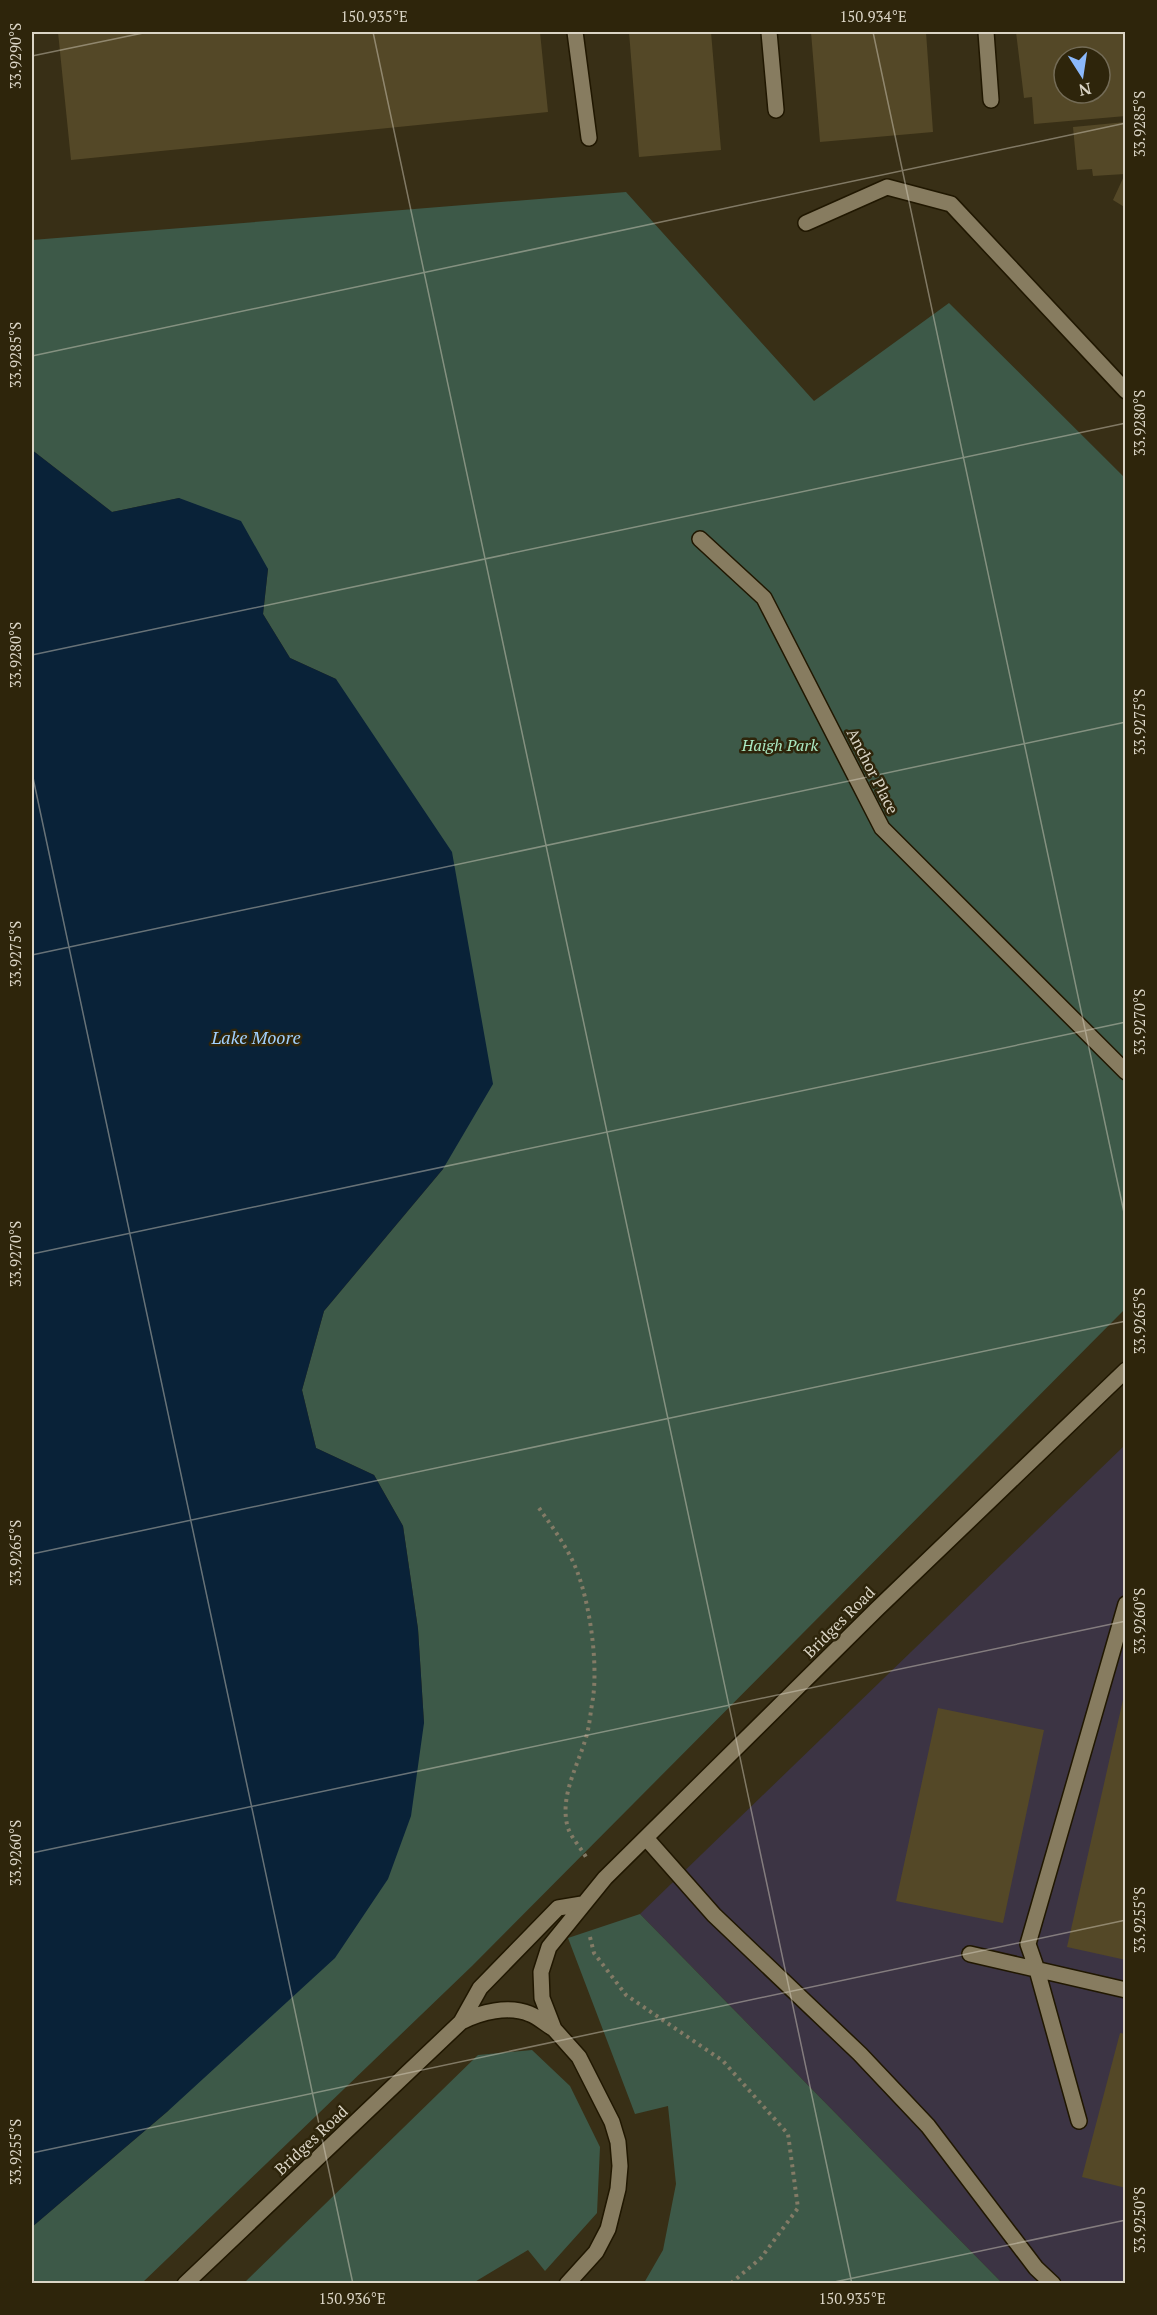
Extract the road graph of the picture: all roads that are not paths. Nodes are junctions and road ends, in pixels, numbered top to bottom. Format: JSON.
{"nodes":[{"id":1,"x":575,"y":32,"type":"edge"},
{"id":2,"x":768,"y":32,"type":"edge"},
{"id":3,"x":986,"y":32,"type":"edge"},
{"id":4,"x":991,"y":100,"type":"dead end"},
{"id":5,"x":776,"y":110,"type":"dead end"},
{"id":6,"x":589,"y":138,"type":"dead end"},
{"id":7,"x":806,"y":224,"type":"dead end"},
{"id":8,"x":1125,"y":391,"type":"edge"},
{"id":9,"x":700,"y":539,"type":"dead end"},
{"id":10,"x":1125,"y":1072,"type":"edge"},
{"id":11,"x":1125,"y":1370,"type":"edge"},
{"id":12,"x":1125,"y":1604,"type":"edge"},
{"id":13,"x":646,"y":1838,"type":"junction"},
{"id":14,"x":582,"y":1904,"type":"junction"},
{"id":15,"x":970,"y":1954,"type":"dead end"},
{"id":16,"x":1037,"y":1970,"type":"junction"},
{"id":17,"x":1125,"y":1990,"type":"edge"},
{"id":18,"x":461,"y":2022,"type":"junction"},
{"id":19,"x":554,"y":2030,"type":"junction"},
{"id":20,"x":1078,"y":2121,"type":"dead end"},
{"id":21,"x":185,"y":2283,"type":"edge"},
{"id":22,"x":567,"y":2283,"type":"edge"},
{"id":23,"x":1053,"y":2283,"type":"edge"}],
"edges":[{"from":1,"to":6,"type":"street"},
{"from":2,"to":5,"type":"street"},
{"from":3,"to":4,"type":"street"},
{"from":7,"to":8,"type":"street"},
{"from":9,"to":10,"type":"street","name":"Anchor Place"},
{"from":11,"to":13,"type":"street","name":"Bridges Road"},
{"from":12,"to":16,"type":"street"},
{"from":13,"to":14,"type":"street","name":"Bridges Road"},
{"from":13,"to":23,"type":"street"},
{"from":14,"to":18,"type":"street","name":"Bridges Road"},
{"from":14,"to":19,"type":"street","name":"Bridges Road"},
{"from":15,"to":16,"type":"street"},
{"from":16,"to":17,"type":"street"},
{"from":16,"to":20,"type":"street"},
{"from":18,"to":19,"type":"street","name":"Bridges Road"},
{"from":18,"to":21,"type":"street","name":"Bridges Road"},
{"from":19,"to":22,"type":"street","name":"Bridges Road"}]}
